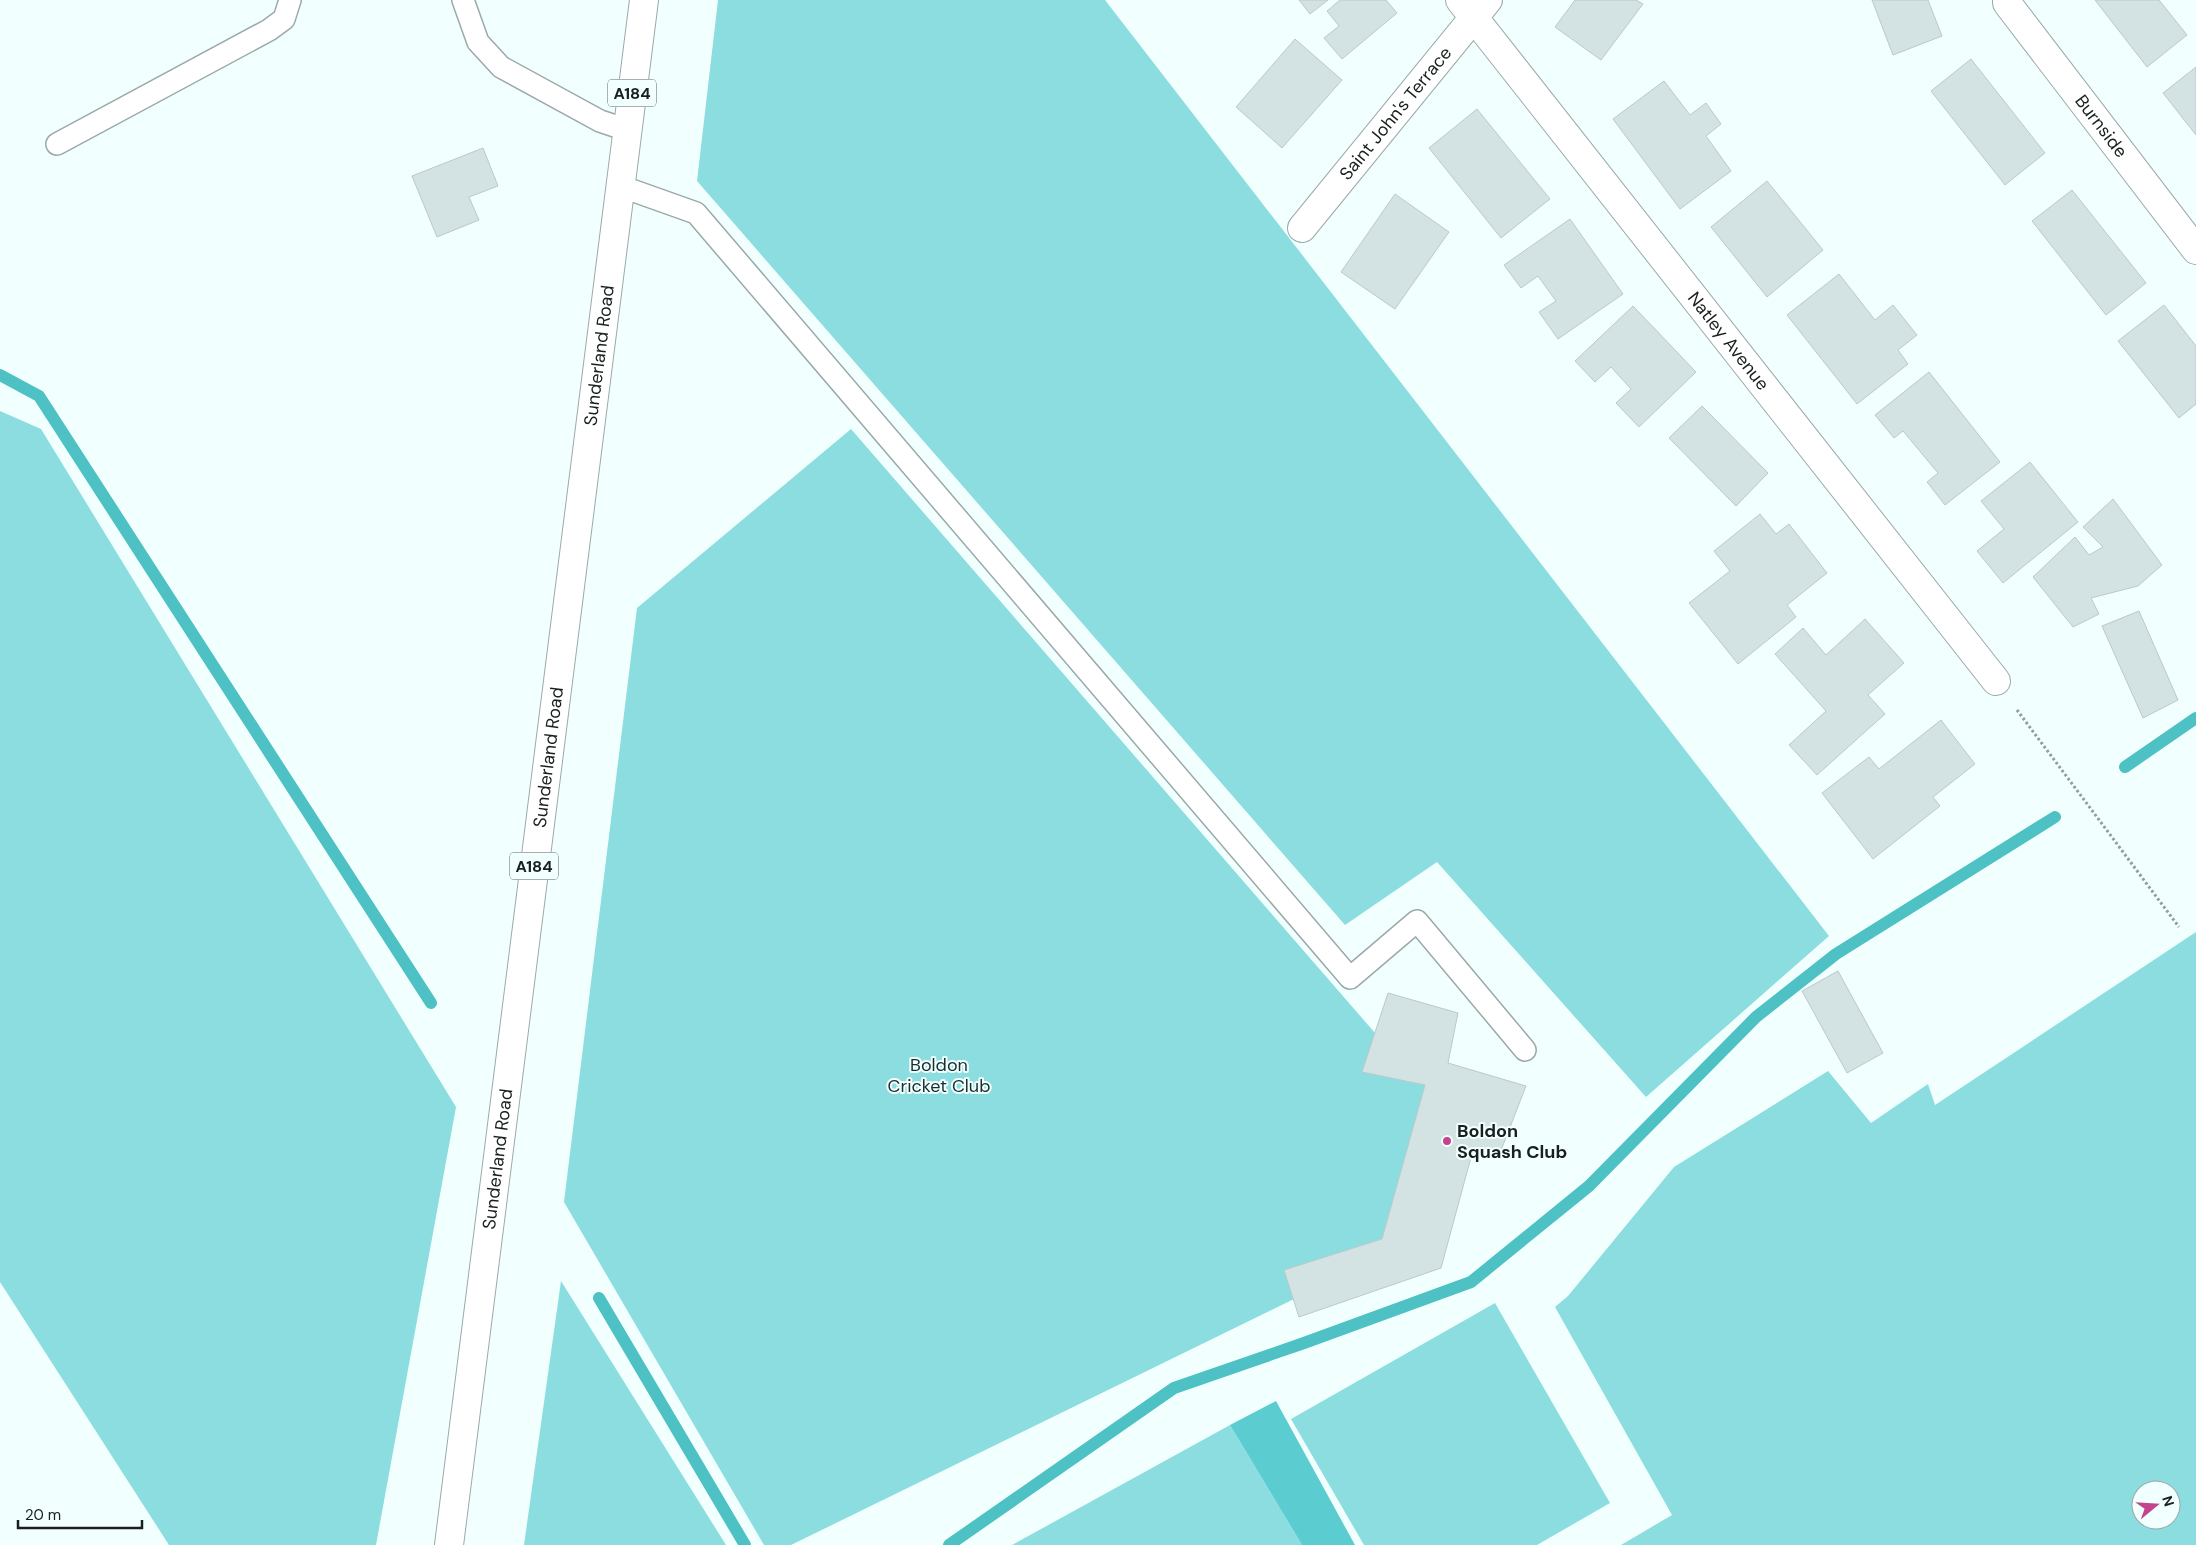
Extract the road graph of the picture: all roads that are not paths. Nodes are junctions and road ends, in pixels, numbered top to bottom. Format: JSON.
{"nodes":[{"id":1,"x":290,"y":0,"type":"edge"},
{"id":2,"x":463,"y":0,"type":"edge"},
{"id":3,"x":644,"y":0,"type":"edge"},
{"id":4,"x":2007,"y":0,"type":"edge"},
{"id":5,"x":1474,"y":6,"type":"edge"},
{"id":6,"x":627,"y":130,"type":"junction"},
{"id":7,"x":57,"y":144,"type":"dead end"},
{"id":8,"x":620,"y":186,"type":"junction"},
{"id":9,"x":1302,"y":228,"type":"dead end"},
{"id":10,"x":2196,"y":250,"type":"edge"},
{"id":11,"x":1996,"y":681,"type":"road end"},
{"id":12,"x":1525,"y":1050,"type":"dead end"},
{"id":13,"x":448,"y":1545,"type":"edge"}],
"edges":[{"from":1,"to":7,"type":"lane"},
{"from":2,"to":6,"type":"lane"},
{"from":3,"to":6,"type":"main road","name":"Sunderland Road","number":"A184"},
{"from":4,"to":10,"type":"main road","name":"Burnside"},
{"from":5,"to":9,"type":"main road","name":"Saint John's Terrace"},
{"from":5,"to":11,"type":"main road","name":"Natley Avenue"},
{"from":6,"to":8,"type":"main road","name":"Sunderland Road","number":"A184"},
{"from":8,"to":12,"type":"lane"},
{"from":8,"to":13,"type":"main road","name":"Sunderland Road","number":"A184"}]}
